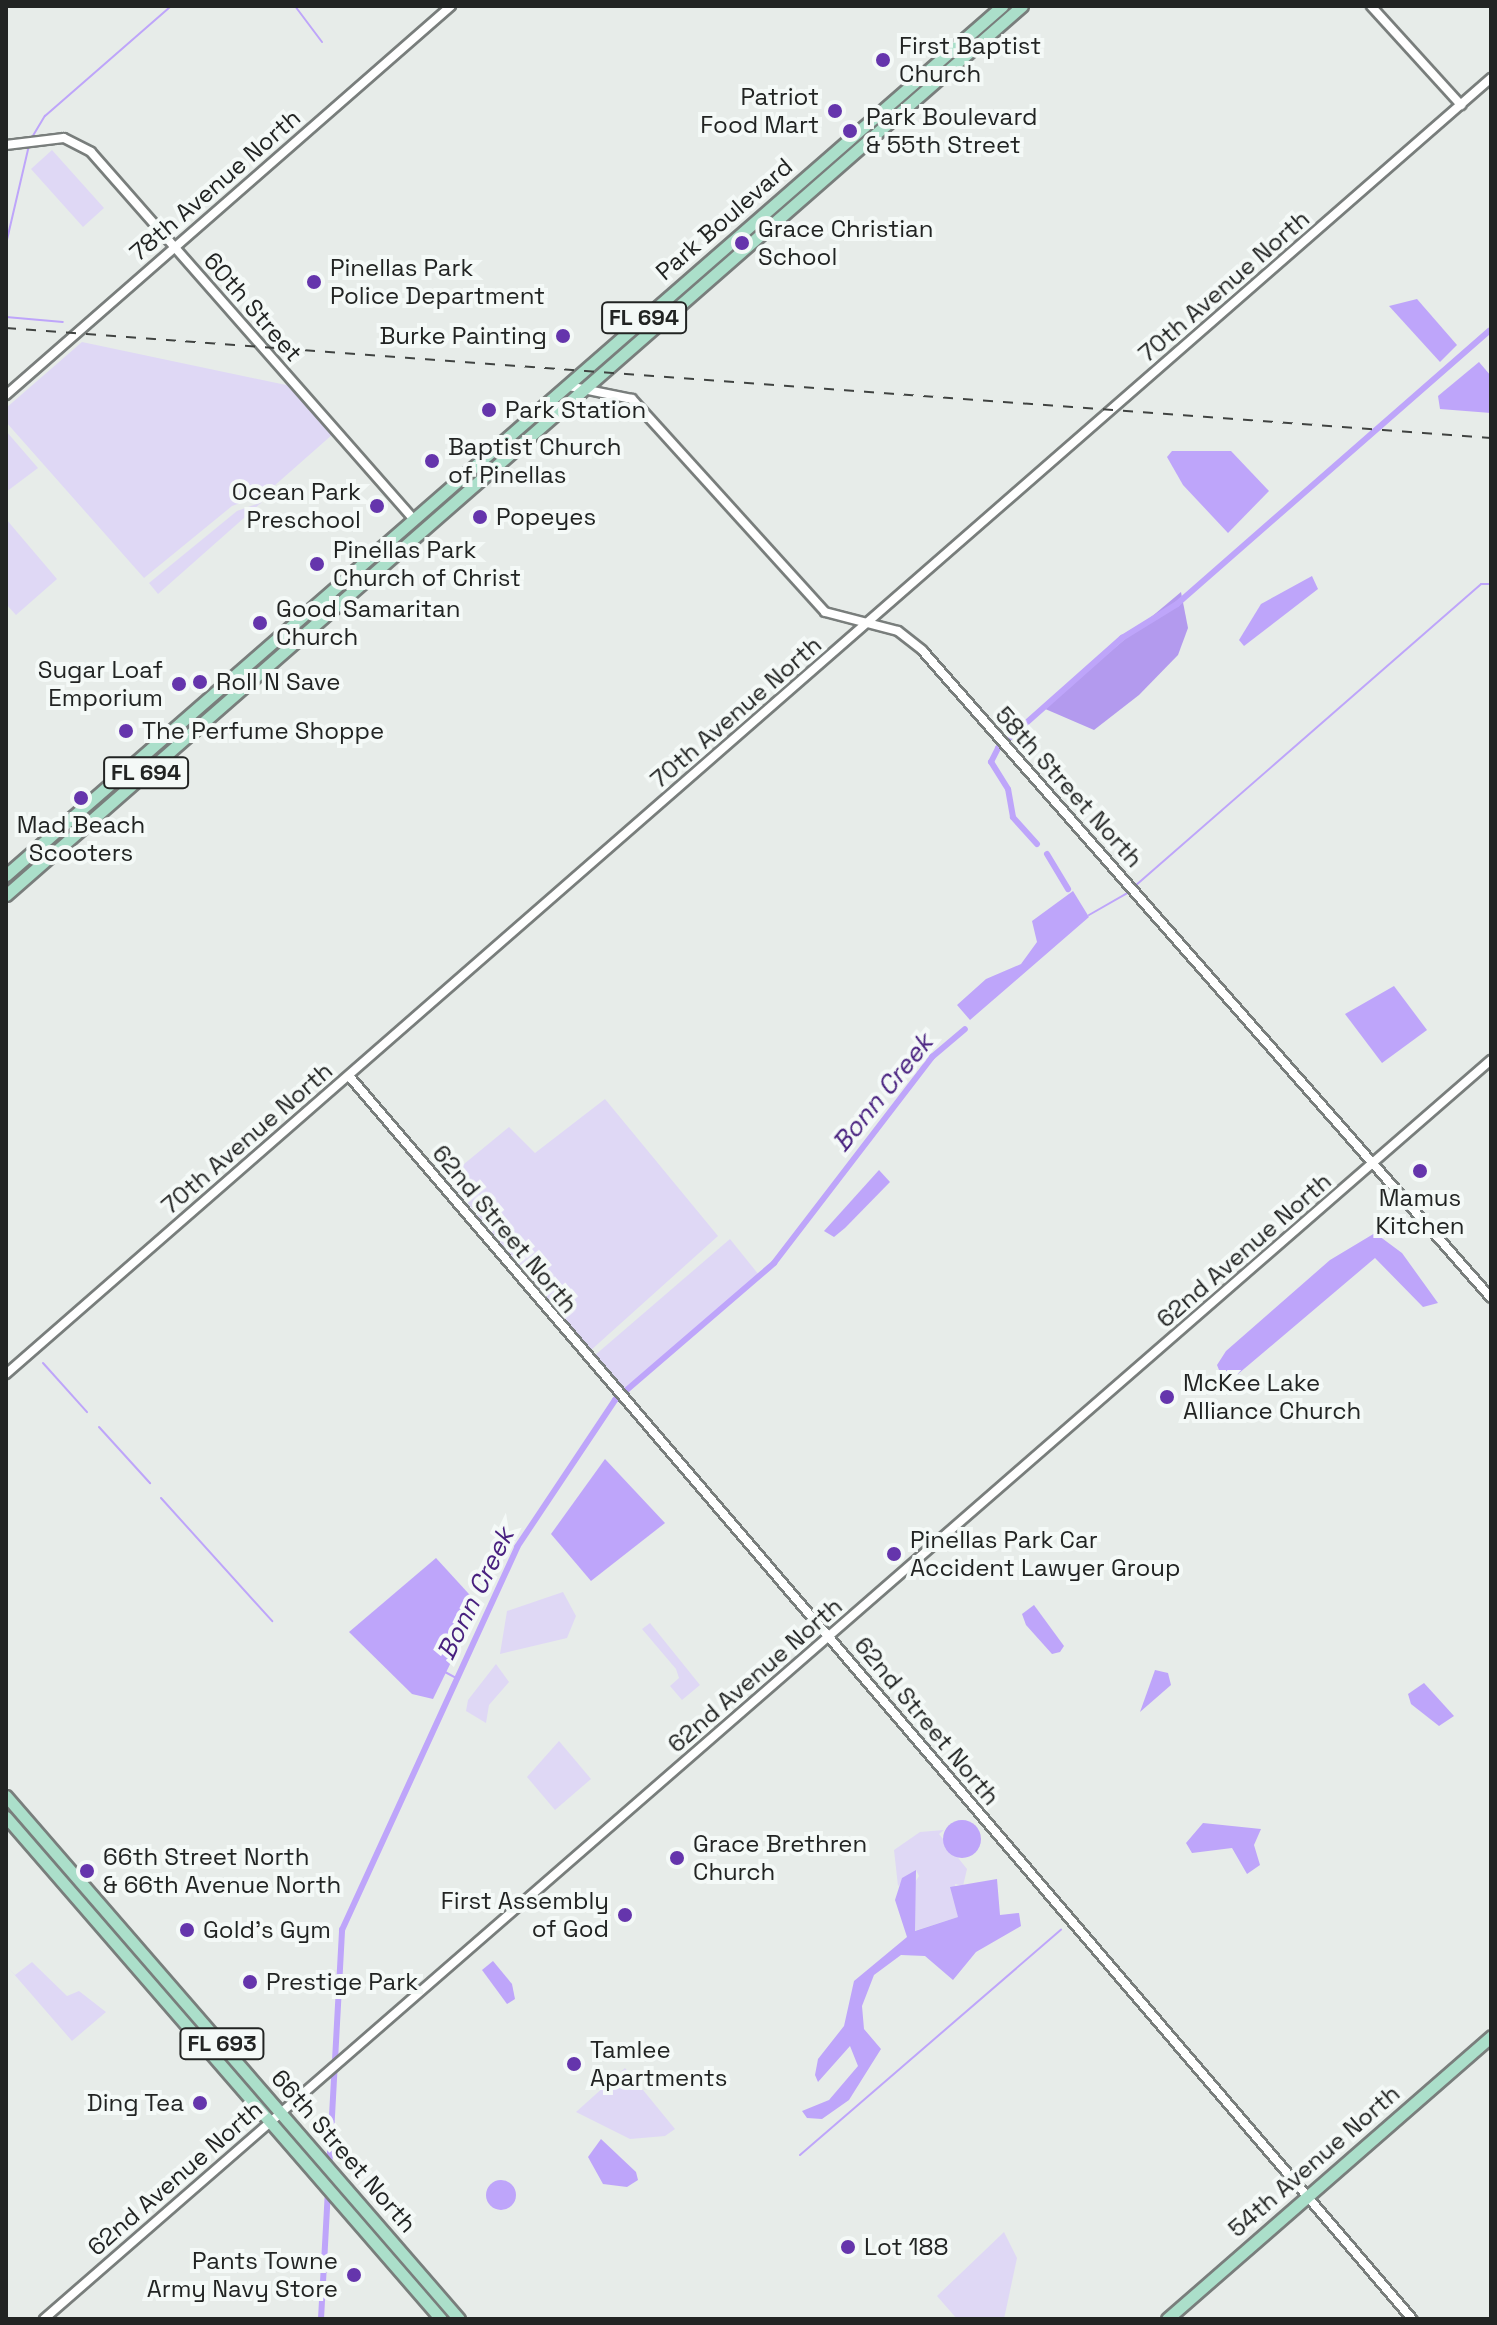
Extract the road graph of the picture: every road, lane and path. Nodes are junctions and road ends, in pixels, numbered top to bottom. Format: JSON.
{"nodes":[{"id":1,"x":451,"y":6,"type":"edge"},
{"id":2,"x":1002,"y":6,"type":"edge"},
{"id":3,"x":1022,"y":6,"type":"edge"},
{"id":4,"x":1371,"y":6,"type":"edge"},
{"id":5,"x":1491,"y":78,"type":"edge"},
{"id":6,"x":1461,"y":105,"type":"junction"},
{"id":7,"x":6,"y":145,"type":"edge"},
{"id":8,"x":174,"y":247,"type":"junction"},
{"id":9,"x":567,"y":386,"type":"junction"},
{"id":10,"x":588,"y":386,"type":"junction"},
{"id":11,"x":6,"y":395,"type":"edge"},
{"id":12,"x":539,"y":410,"type":"junction"},
{"id":13,"x":521,"y":444,"type":"junction"},
{"id":14,"x":486,"y":455,"type":"junction"},
{"id":15,"x":471,"y":488,"type":"junction"},
{"id":16,"x":442,"y":495,"type":"junction"},
{"id":17,"x":413,"y":519,"type":"junction"},
{"id":18,"x":423,"y":530,"type":"junction"},
{"id":19,"x":390,"y":559,"type":"junction"},
{"id":20,"x":351,"y":574,"type":"junction"},
{"id":21,"x":321,"y":601,"type":"junction"},
{"id":22,"x":330,"y":611,"type":"junction"},
{"id":23,"x":866,"y":626,"type":"junction"},
{"id":24,"x":301,"y":637,"type":"junction"},
{"id":25,"x":258,"y":656,"type":"junction"},
{"id":26,"x":229,"y":681,"type":"junction"},
{"id":27,"x":238,"y":692,"type":"junction"},
{"id":28,"x":205,"y":721,"type":"junction"},
{"id":29,"x":167,"y":735,"type":"junction"},
{"id":30,"x":136,"y":762,"type":"junction"},
{"id":31,"x":146,"y":773,"type":"junction"},
{"id":32,"x":118,"y":797,"type":"junction"},
{"id":33,"x":6,"y":875,"type":"edge"},
{"id":34,"x":6,"y":895,"type":"edge"},
{"id":35,"x":1491,"y":1060,"type":"edge"},
{"id":36,"x":349,"y":1076,"type":"junction"},
{"id":37,"x":1374,"y":1163,"type":"junction"},
{"id":38,"x":1491,"y":1298,"type":"edge"},
{"id":39,"x":6,"y":1374,"type":"edge"},
{"id":40,"x":830,"y":1637,"type":"junction"},
{"id":41,"x":6,"y":1796,"type":"edge"},
{"id":42,"x":6,"y":1817,"type":"edge"},
{"id":43,"x":1491,"y":2036,"type":"edge"},
{"id":44,"x":281,"y":2112,"type":"junction"},
{"id":45,"x":270,"y":2121,"type":"junction"},
{"id":46,"x":1307,"y":2197,"type":"junction"},
{"id":47,"x":44,"y":2319,"type":"edge"},
{"id":48,"x":441,"y":2319,"type":"edge"},
{"id":49,"x":459,"y":2319,"type":"edge"},
{"id":50,"x":1167,"y":2319,"type":"edge"},
{"id":51,"x":1412,"y":2319,"type":"edge"}],
"edges":[{"from":1,"to":8,"type":"street","name":"78th Avenue North"},
{"from":2,"to":9,"type":"main road","name":"Park Boulevard","number":"FL 694"},
{"from":3,"to":10,"type":"main road","name":"Park Boulevard","number":"FL 694"},
{"from":4,"to":6,"type":"street"},
{"from":5,"to":6,"type":"street","name":"70th Avenue North"},
{"from":6,"to":23,"type":"street","name":"70th Avenue North"},
{"from":7,"to":8,"type":"street","name":"60th Street"},
{"from":8,"to":11,"type":"street","name":"78th Avenue North"},
{"from":8,"to":17,"type":"street","name":"60th Street"},
{"from":9,"to":10,"type":"street","name":"58th Street North"},
{"from":9,"to":12,"type":"main road","name":"Park Boulevard","number":"FL 694"},
{"from":10,"to":13,"type":"main road","name":"Park Boulevard","number":"FL 694"},
{"from":10,"to":23,"type":"street","name":"58th Street North"},
{"from":12,"to":13,"type":"main road"},
{"from":12,"to":14,"type":"main road","name":"Park Boulevard","number":"FL 694"},
{"from":13,"to":15,"type":"main road","name":"Park Boulevard","number":"FL 694"},
{"from":14,"to":15,"type":"main road"},
{"from":14,"to":16,"type":"main road","name":"Park Boulevard","number":"FL 694"},
{"from":15,"to":18,"type":"main road","name":"Park Boulevard","number":"FL 694"},
{"from":16,"to":17,"type":"main road","name":"Park Boulevard","number":"FL 694"},
{"from":16,"to":18,"type":"main road"},
{"from":17,"to":19,"type":"main road"},
{"from":17,"to":20,"type":"main road","name":"Park Boulevard","number":"FL 694"},
{"from":18,"to":19,"type":"main road","name":"Park Boulevard","number":"FL 694"},
{"from":19,"to":22,"type":"main road","name":"Park Boulevard","number":"FL 694"},
{"from":20,"to":21,"type":"main road","name":"Park Boulevard","number":"FL 694"},
{"from":20,"to":22,"type":"main road"},
{"from":21,"to":24,"type":"main road"},
{"from":21,"to":25,"type":"main road","name":"Park Boulevard","number":"FL 694"},
{"from":22,"to":24,"type":"main road","name":"Park Boulevard","number":"FL 694"},
{"from":23,"to":36,"type":"street","name":"70th Avenue North"},
{"from":23,"to":37,"type":"street","name":"58th Street North"},
{"from":24,"to":27,"type":"main road","name":"Park Boulevard","number":"FL 694"},
{"from":25,"to":26,"type":"main road","name":"Park Boulevard","number":"FL 694"},
{"from":25,"to":27,"type":"main road"},
{"from":26,"to":28,"type":"main road"},
{"from":26,"to":29,"type":"main road","name":"Park Boulevard","number":"FL 694"},
{"from":27,"to":28,"type":"main road","name":"Park Boulevard","number":"FL 694"},
{"from":28,"to":31,"type":"main road","name":"Park Boulevard","number":"FL 694"},
{"from":29,"to":30,"type":"main road","name":"Park Boulevard","number":"FL 694"},
{"from":29,"to":31,"type":"main road"},
{"from":30,"to":32,"type":"main road"},
{"from":30,"to":33,"type":"main road","name":"Park Boulevard","number":"FL 694"},
{"from":31,"to":32,"type":"main road","name":"Park Boulevard","number":"FL 694"},
{"from":32,"to":34,"type":"main road","name":"Park Boulevard","number":"FL 694"},
{"from":35,"to":37,"type":"street","name":"62nd Avenue North"},
{"from":36,"to":39,"type":"street","name":"70th Avenue North"},
{"from":36,"to":40,"type":"street","name":"62nd Street North"},
{"from":37,"to":38,"type":"street","name":"58th Street North"},
{"from":37,"to":40,"type":"street","name":"62nd Avenue North"},
{"from":40,"to":44,"type":"street","name":"62nd Avenue North"},
{"from":40,"to":46,"type":"street","name":"62nd Street North"},
{"from":41,"to":44,"type":"main road","name":"66th Street North","number":"FL 693"},
{"from":42,"to":45,"type":"main road","name":"66th Street North","number":"FL 693"},
{"from":43,"to":46,"type":"main road","name":"54th Avenue North"},
{"from":44,"to":45,"type":"street","name":"62nd Avenue North"},
{"from":44,"to":49,"type":"main road","name":"66th Street North","number":"FL 693"},
{"from":45,"to":47,"type":"street","name":"62nd Avenue North"},
{"from":45,"to":48,"type":"main road","name":"66th Street North","number":"FL 693"},
{"from":46,"to":50,"type":"main road","name":"54th Avenue North"},
{"from":46,"to":51,"type":"street","name":"62nd Street North"}]}
